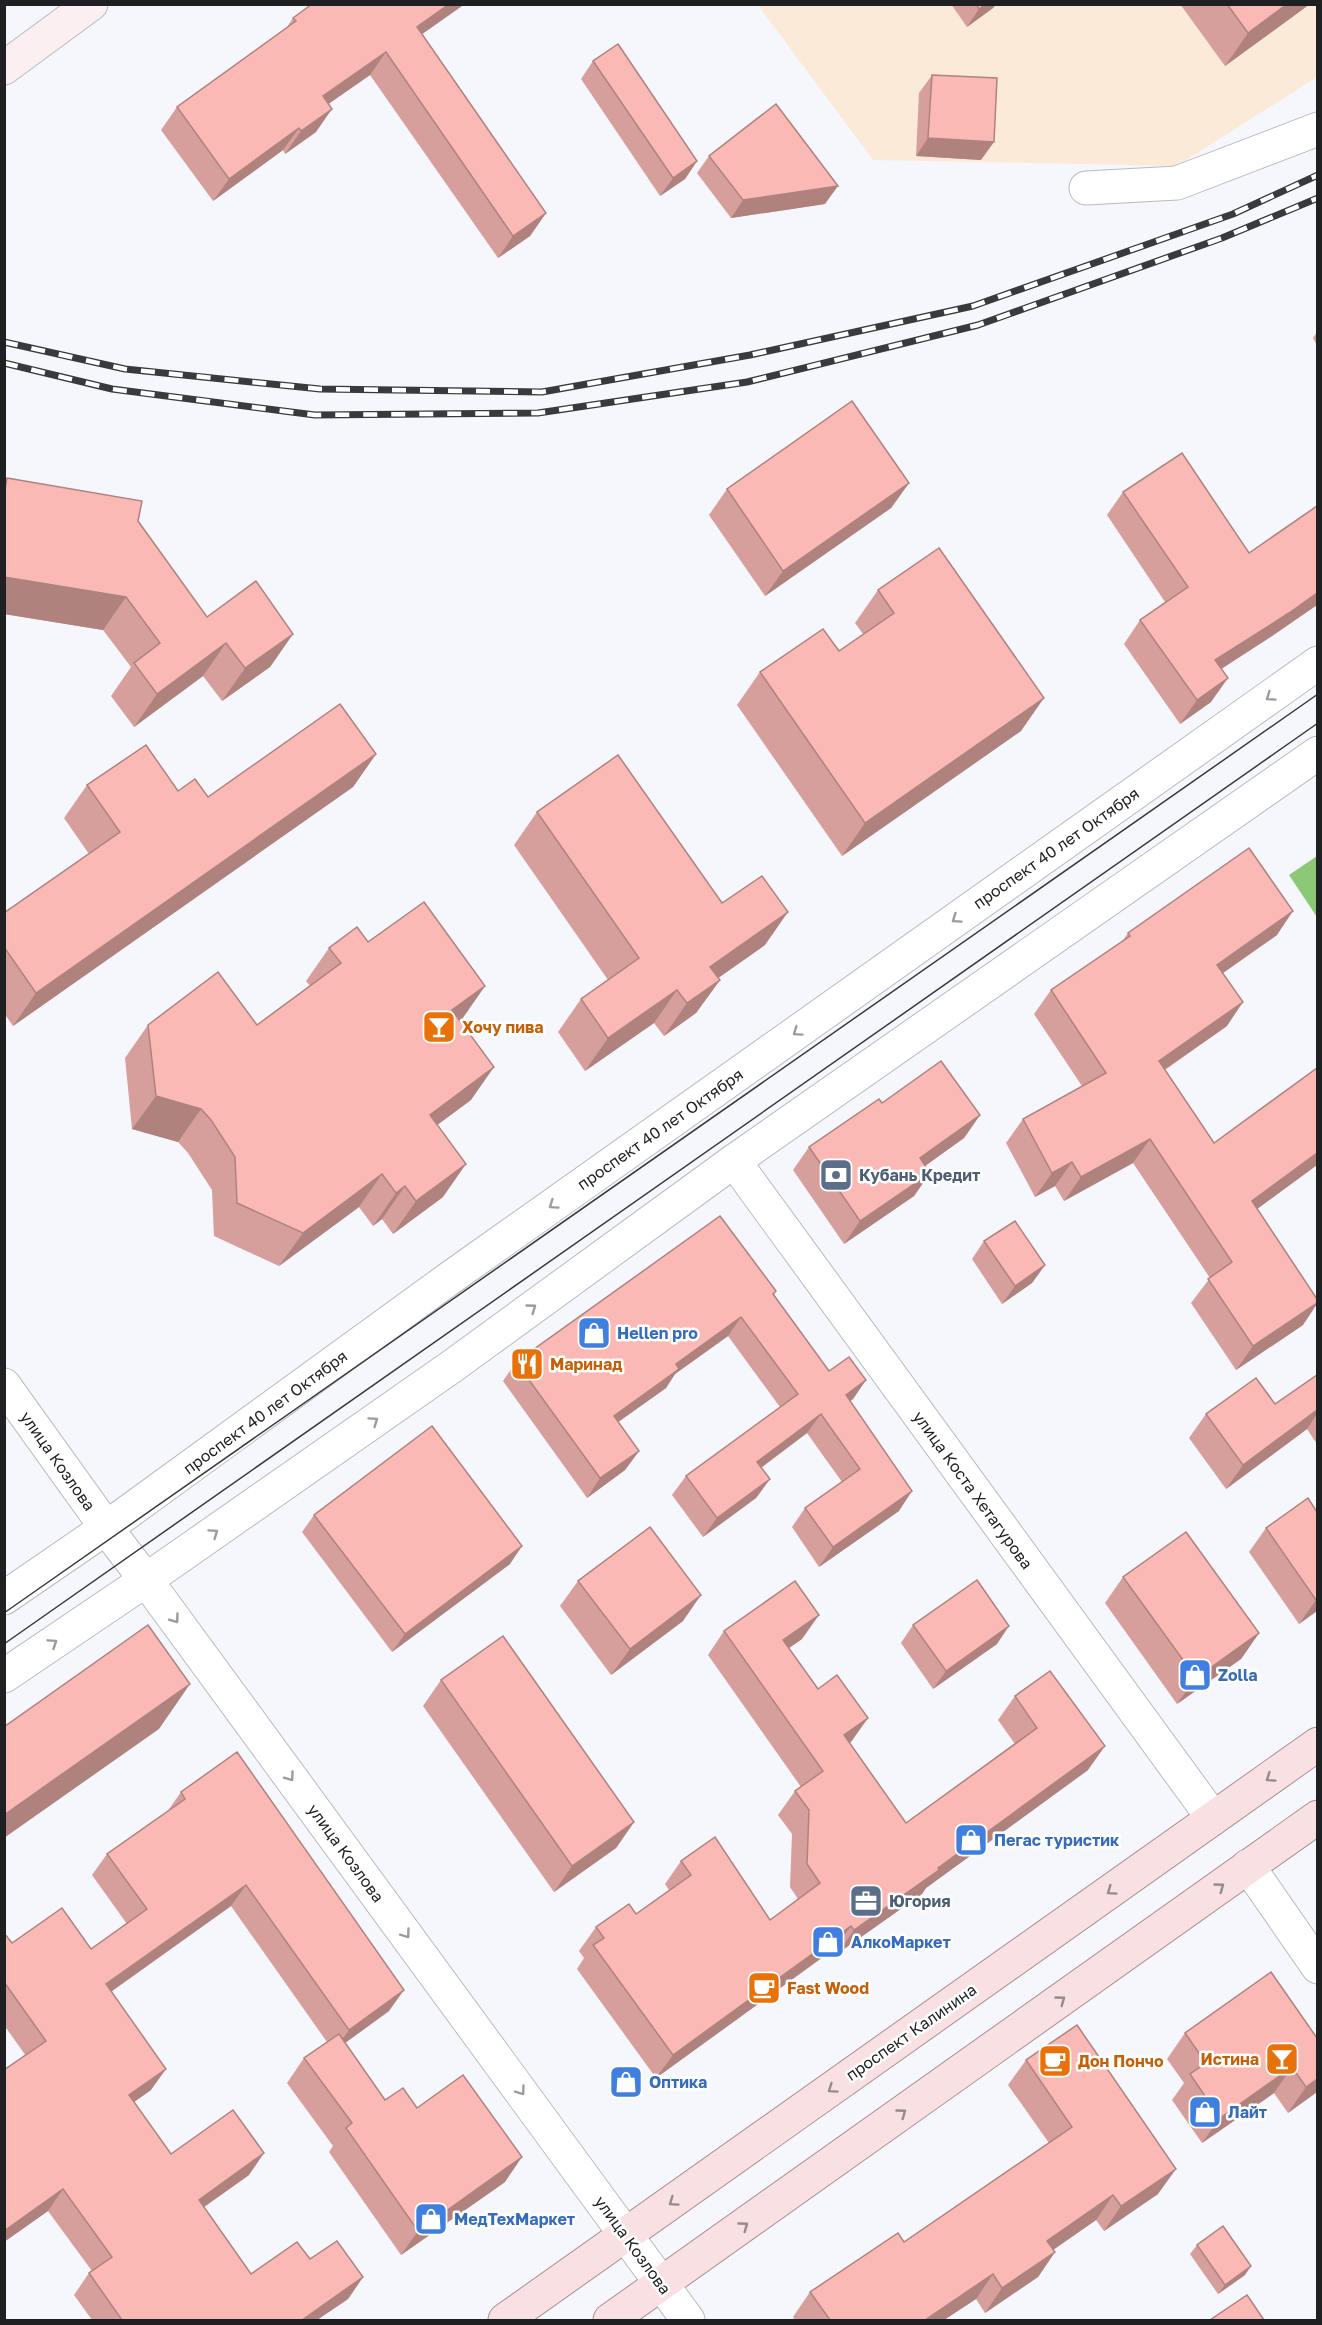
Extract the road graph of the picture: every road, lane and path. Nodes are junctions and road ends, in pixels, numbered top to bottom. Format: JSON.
{"nodes":[{"id":1,"x":91,"y":4,"type":"edge"},
{"id":2,"x":4,"y":68,"type":"edge"},
{"id":3,"x":1317,"y":129,"type":"edge"},
{"id":4,"x":1086,"y":188,"type":"dead end"},
{"id":5,"x":1317,"y":663,"type":"edge"},
{"id":6,"x":1317,"y":753,"type":"edge"},
{"id":7,"x":734,"y":1161,"type":"junction"},
{"id":8,"x":4,"y":1385,"type":"edge"},
{"id":9,"x":106,"y":1528,"type":"junction"},
{"id":10,"x":146,"y":1580,"type":"junction"},
{"id":11,"x":4,"y":1598,"type":"edge"},
{"id":12,"x":4,"y":1676,"type":"edge"},
{"id":13,"x":1317,"y":1744,"type":"edge"},
{"id":14,"x":1317,"y":1817,"type":"edge"},
{"id":15,"x":1213,"y":1818,"type":"junction"},
{"id":16,"x":1248,"y":1866,"type":"junction"},
{"id":17,"x":1317,"y":1967,"type":"edge"},
{"id":18,"x":626,"y":2235,"type":"junction"},
{"id":19,"x":662,"y":2285,"type":"junction"},
{"id":20,"x":505,"y":2320,"type":"edge"},
{"id":21,"x":610,"y":2320,"type":"edge"},
{"id":22,"x":688,"y":2320,"type":"edge"}],
"edges":[{"from":1,"to":2,"type":"main road"},
{"from":3,"to":4,"type":"street"},
{"from":5,"to":9,"type":"street","name":"проспект 40 лет Октября","one_way":true},
{"from":6,"to":7,"type":"street"},
{"from":10,"to":7,"type":"street","one_way":true},
{"from":7,"to":15,"type":"street","name":"улица Коста Хетагурова"},
{"from":8,"to":9,"type":"street","name":"улица Козлова"},
{"from":9,"to":10,"type":"street","name":"улица Козлова"},
{"from":9,"to":11,"type":"street","name":"проспект 40 лет Октября"},
{"from":12,"to":10,"type":"street","one_way":true},
{"from":10,"to":18,"type":"street","name":"улица Козлова","one_way":true},
{"from":13,"to":15,"type":"main road","name":"проспект Калинина","one_way":true},
{"from":14,"to":16,"type":"main road"},
{"from":15,"to":18,"type":"main road","name":"проспект Калинина","one_way":true},
{"from":16,"to":17,"type":"street"},
{"from":19,"to":16,"type":"main road","one_way":true},
{"from":18,"to":19,"type":"street","name":"улица Козлова"},
{"from":18,"to":20,"type":"main road","name":"проспект Калинина"},
{"from":19,"to":21,"type":"main road"},
{"from":19,"to":22,"type":"street","name":"улица Козлова"}]}
